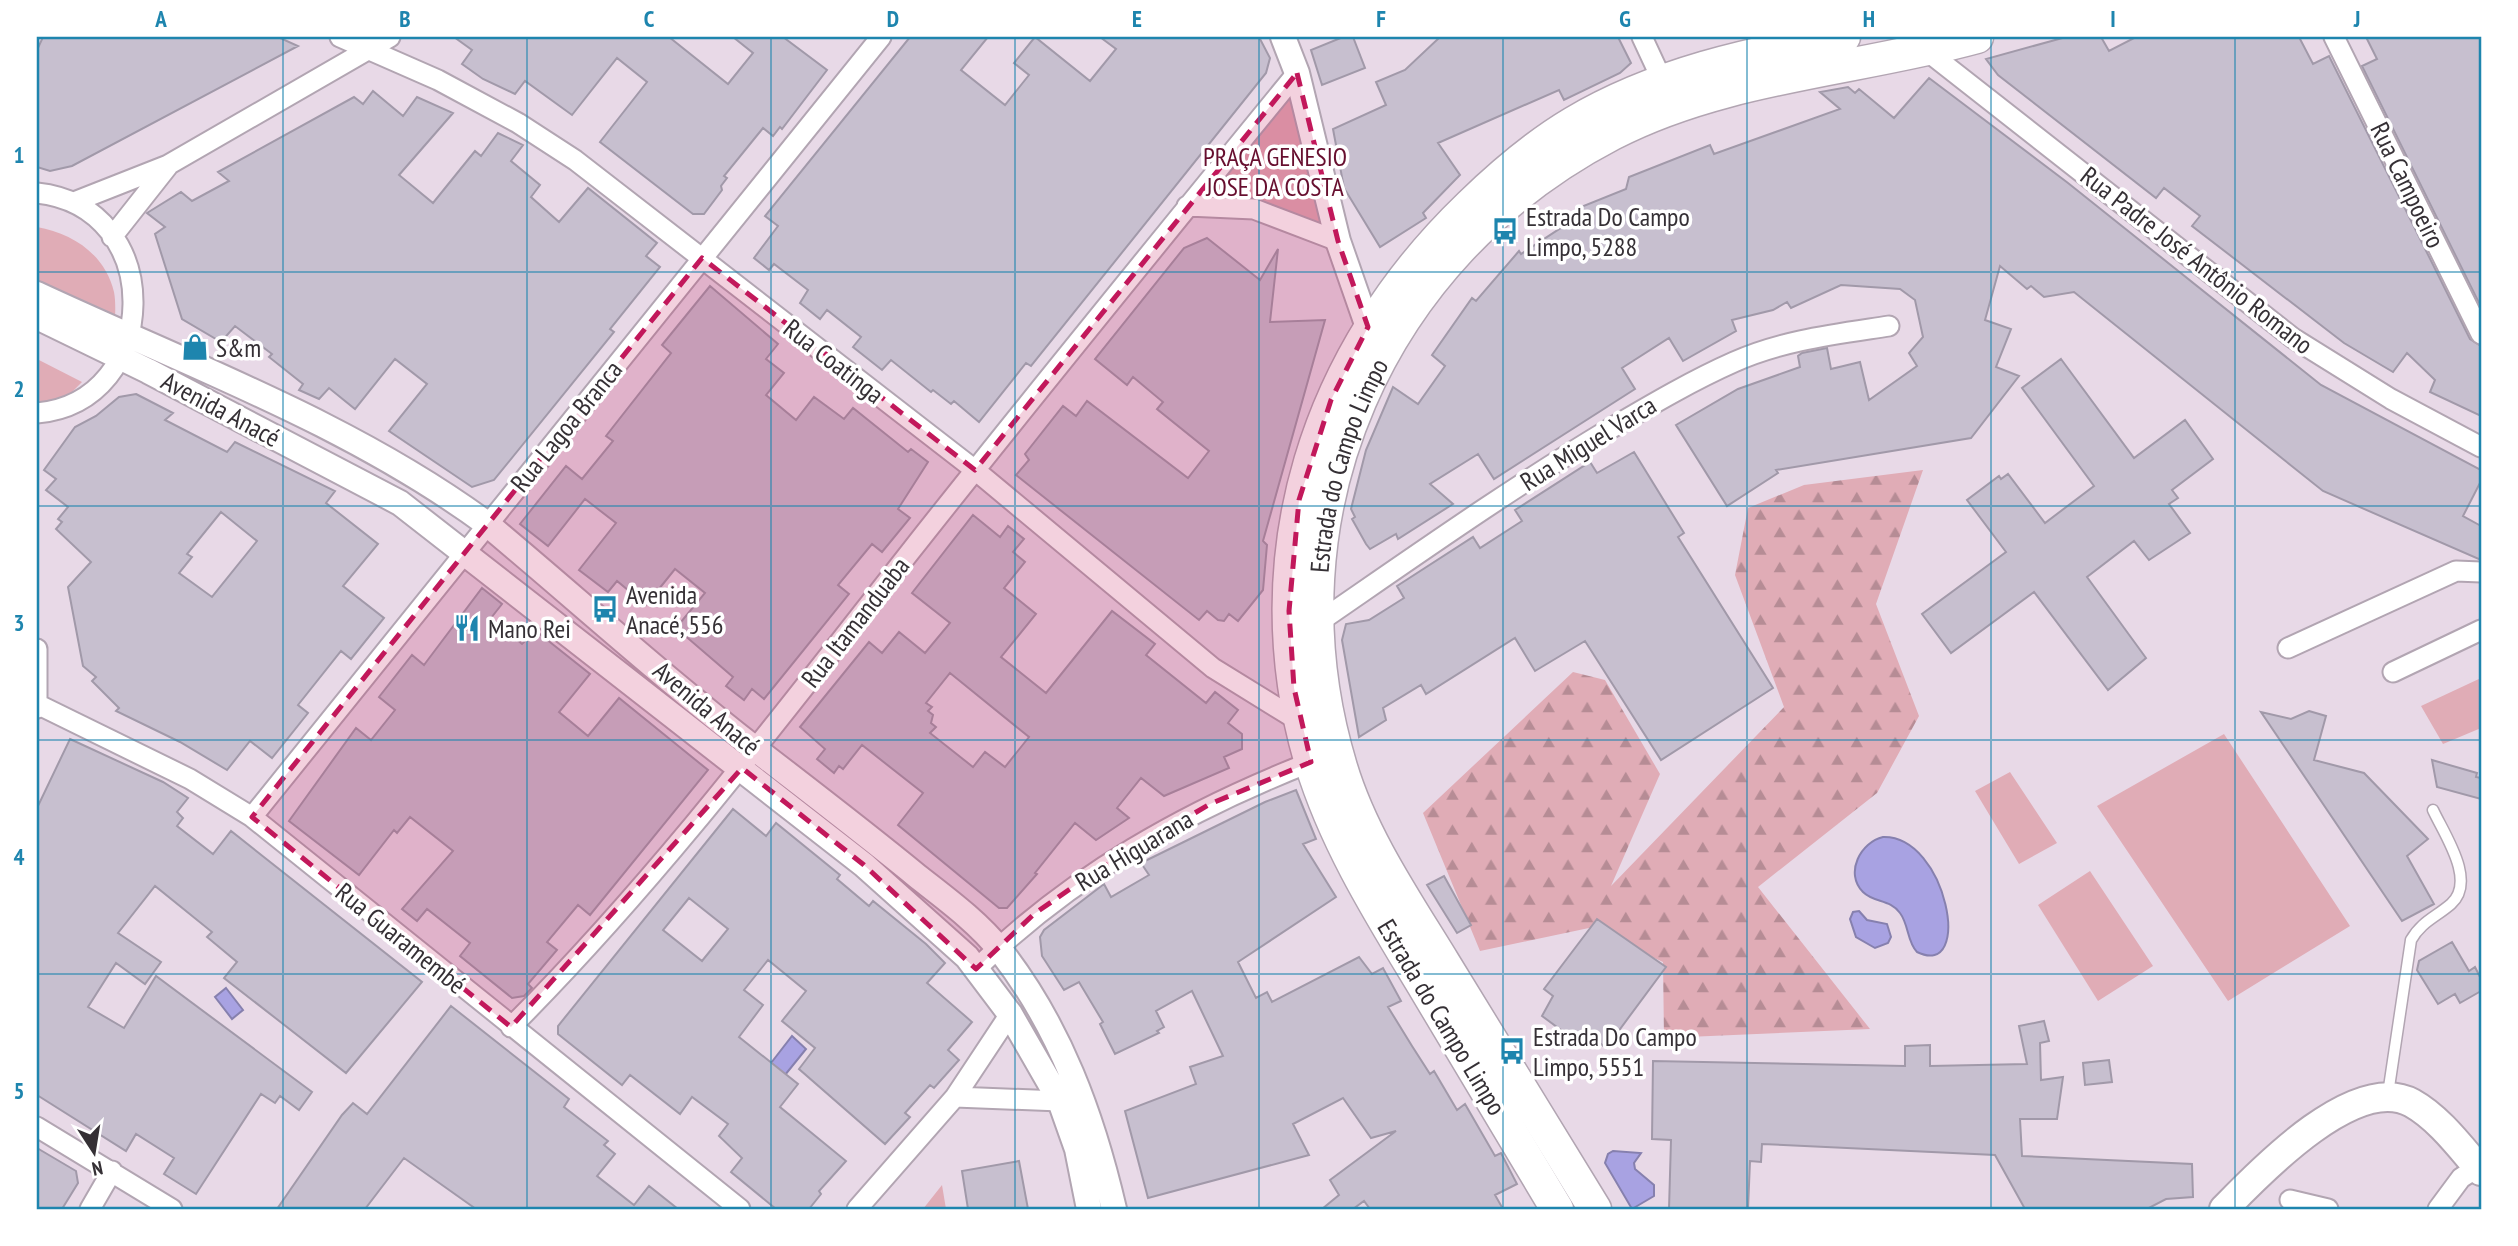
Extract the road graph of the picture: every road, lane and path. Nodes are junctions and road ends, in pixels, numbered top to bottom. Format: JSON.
{"nodes":[{"id":1,"x":340,"y":37,"type":"edge"},
{"id":2,"x":390,"y":37,"type":"edge"},
{"id":3,"x":881,"y":37,"type":"edge"},
{"id":4,"x":1283,"y":37,"type":"edge"},
{"id":5,"x":1642,"y":37,"type":"edge"},
{"id":6,"x":1844,"y":37,"type":"edge"},
{"id":7,"x":1977,"y":37,"type":"edge"},
{"id":8,"x":2334,"y":37,"type":"edge"},
{"id":9,"x":369,"y":50,"type":"junction"},
{"id":10,"x":1927,"y":51,"type":"junction"},
{"id":11,"x":1297,"y":73,"type":"junction"},
{"id":12,"x":1662,"y":80,"type":"junction"},
{"id":13,"x":168,"y":165,"type":"junction"},
{"id":14,"x":37,"y":193,"type":"edge"},
{"id":15,"x":74,"y":202,"type":"junction"},
{"id":16,"x":1187,"y":206,"type":"junction"},
{"id":17,"x":112,"y":237,"type":"junction"},
{"id":18,"x":1338,"y":241,"type":"junction"},
{"id":19,"x":702,"y":258,"type":"junction"},
{"id":20,"x":37,"y":294,"type":"edge"},
{"id":21,"x":37,"y":317,"type":"edge"},
{"id":22,"x":1889,"y":326,"type":"dead end"},
{"id":23,"x":1368,"y":327,"type":"junction"},
{"id":24,"x":2481,"y":334,"type":"edge"},
{"id":25,"x":124,"y":346,"type":"junction"},
{"id":26,"x":37,"y":413,"type":"edge"},
{"id":27,"x":2481,"y":447,"type":"edge"},
{"id":28,"x":975,"y":470,"type":"junction"},
{"id":29,"x":487,"y":524,"type":"junction"},
{"id":30,"x":465,"y":551,"type":"junction"},
{"id":31,"x":2481,"y":572,"type":"edge"},
{"id":32,"x":1316,"y":624,"type":"junction"},
{"id":33,"x":2481,"y":631,"type":"edge"},
{"id":34,"x":2288,"y":648,"type":"dead end"},
{"id":35,"x":37,"y":649,"type":"edge"},
{"id":36,"x":2393,"y":672,"type":"dead end"},
{"id":37,"x":37,"y":706,"type":"edge"},
{"id":38,"x":1302,"y":723,"type":"junction"},
{"id":39,"x":749,"y":759,"type":"junction"},
{"id":40,"x":1311,"y":762,"type":"junction"},
{"id":41,"x":2432,"y":810,"type":"dead end"},
{"id":42,"x":252,"y":817,"type":"junction"},
{"id":43,"x":998,"y":947,"type":"junction"},
{"id":44,"x":976,"y":969,"type":"junction"},
{"id":45,"x":1010,"y":1014,"type":"junction"},
{"id":46,"x":511,"y":1027,"type":"junction"},
{"id":47,"x":955,"y":1097,"type":"junction"},
{"id":48,"x":2387,"y":1098,"type":"junction"},
{"id":49,"x":1060,"y":1101,"type":"junction"},
{"id":50,"x":37,"y":1126,"type":"edge"},
{"id":51,"x":2480,"y":1169,"type":"edge"},
{"id":52,"x":112,"y":1171,"type":"junction"},
{"id":53,"x":2290,"y":1200,"type":"dead end"},
{"id":54,"x":90,"y":1209,"type":"edge"},
{"id":55,"x":172,"y":1209,"type":"edge"},
{"id":56,"x":740,"y":1209,"type":"edge"},
{"id":57,"x":857,"y":1209,"type":"edge"},
{"id":58,"x":1089,"y":1209,"type":"edge"},
{"id":59,"x":1114,"y":1209,"type":"edge"},
{"id":60,"x":1558,"y":1209,"type":"edge"},
{"id":61,"x":1595,"y":1209,"type":"edge"},
{"id":62,"x":2224,"y":1209,"type":"edge"},
{"id":63,"x":2328,"y":1209,"type":"edge"},
{"id":64,"x":2438,"y":1209,"type":"edge"}],
"edges":[{"from":1,"to":9,"type":"street","name":"Rua Coatinga"},
{"from":2,"to":9,"type":"street"},
{"from":3,"to":19,"type":"street","name":"Rua Lagoa Branca"},
{"from":4,"to":11,"type":"street"},
{"from":5,"to":12,"type":"street"},
{"from":6,"to":12,"type":"main road","name":"Estrada do Campo Limpo"},
{"from":7,"to":10,"type":"main road","name":"Estrada do Campo Limpo"},
{"from":8,"to":24,"type":"street","name":"Rua Campoeiro"},
{"from":9,"to":13,"type":"street"},
{"from":9,"to":19,"type":"street","name":"Rua Coatinga"},
{"from":10,"to":27,"type":"street","name":"Rua Padre José Antônio Romano"},
{"from":10,"to":32,"type":"main road","name":"Estrada do Campo Limpo"},
{"from":11,"to":16,"type":"street","name":"Rua Itamanduaba"},
{"from":11,"to":18,"type":"street"},
{"from":12,"to":23,"type":"main road","name":"Estrada do Campo Limpo"},
{"from":13,"to":15,"type":"street"},
{"from":13,"to":17,"type":"street"},
{"from":14,"to":15,"type":"street"},
{"from":15,"to":17,"type":"street"},
{"from":16,"to":18,"type":"street"},
{"from":16,"to":28,"type":"street","name":"Rua Itamanduaba"},
{"from":17,"to":25,"type":"street"},
{"from":18,"to":23,"type":"street"},
{"from":19,"to":28,"type":"street","name":"Rua Coatinga"},
{"from":19,"to":29,"type":"street","name":"Rua Lagoa Branca"},
{"from":20,"to":25,"type":"street","name":"Avenida Anacé"},
{"from":21,"to":25,"type":"street","name":"Avenida Anacé"},
{"from":22,"to":32,"type":"street","name":"Rua Miguel Varca"},
{"from":23,"to":38,"type":"main road","name":"Estrada do Campo Limpo"},
{"from":25,"to":26,"type":"street"},
{"from":25,"to":29,"type":"street","name":"Avenida Anacé"},
{"from":25,"to":30,"type":"street","name":"Avenida Anacé"},
{"from":28,"to":38,"type":"street","name":"Rua Coatinga"},
{"from":28,"to":39,"type":"street","name":"Rua Itamanduaba"},
{"from":29,"to":30,"type":"street","name":"Rua Lagoa Branca"},
{"from":29,"to":39,"type":"street","name":"Avenida Anacé"},
{"from":30,"to":39,"type":"street","name":"Avenida Anacé"},
{"from":30,"to":42,"type":"street","name":"Rua Lagoa Branca"},
{"from":31,"to":34,"type":"street"},
{"from":32,"to":61,"type":"main road","name":"Estrada do Campo Limpo"},
{"from":33,"to":36,"type":"street"},
{"from":35,"to":37,"type":"street"},
{"from":37,"to":42,"type":"street","name":"Rua Guaramembé"},
{"from":38,"to":40,"type":"main road","name":"Estrada do Campo Limpo"},
{"from":39,"to":43,"type":"street","name":"Avenida Anacé"},
{"from":39,"to":44,"type":"street","name":"Avenida Anacé"},
{"from":39,"to":46,"type":"street","name":"Rua Itamanduaba"},
{"from":40,"to":43,"type":"street","name":"Rua Higuarana"},
{"from":40,"to":60,"type":"main road","name":"Estrada do Campo Limpo"},
{"from":41,"to":48,"type":"lane"},
{"from":42,"to":46,"type":"street","name":"Rua Guaramembé"},
{"from":43,"to":44,"type":"street","name":"Rua Higuarana"},
{"from":43,"to":59,"type":"street","name":"Avenida Anacé"},
{"from":44,"to":45,"type":"street","name":"Avenida Anacé"},
{"from":45,"to":47,"type":"street"},
{"from":45,"to":49,"type":"street","name":"Avenida Anacé"},
{"from":46,"to":56,"type":"street","name":"Rua Guaramembé"},
{"from":47,"to":49,"type":"street"},
{"from":47,"to":57,"type":"street"},
{"from":48,"to":51,"type":"main road"},
{"from":48,"to":62,"type":"main road"},
{"from":49,"to":58,"type":"street","name":"Avenida Anacé"},
{"from":50,"to":52,"type":"street"},
{"from":51,"to":64,"type":"street"},
{"from":52,"to":54,"type":"street"},
{"from":52,"to":55,"type":"street"},
{"from":53,"to":63,"type":"street"}]}
